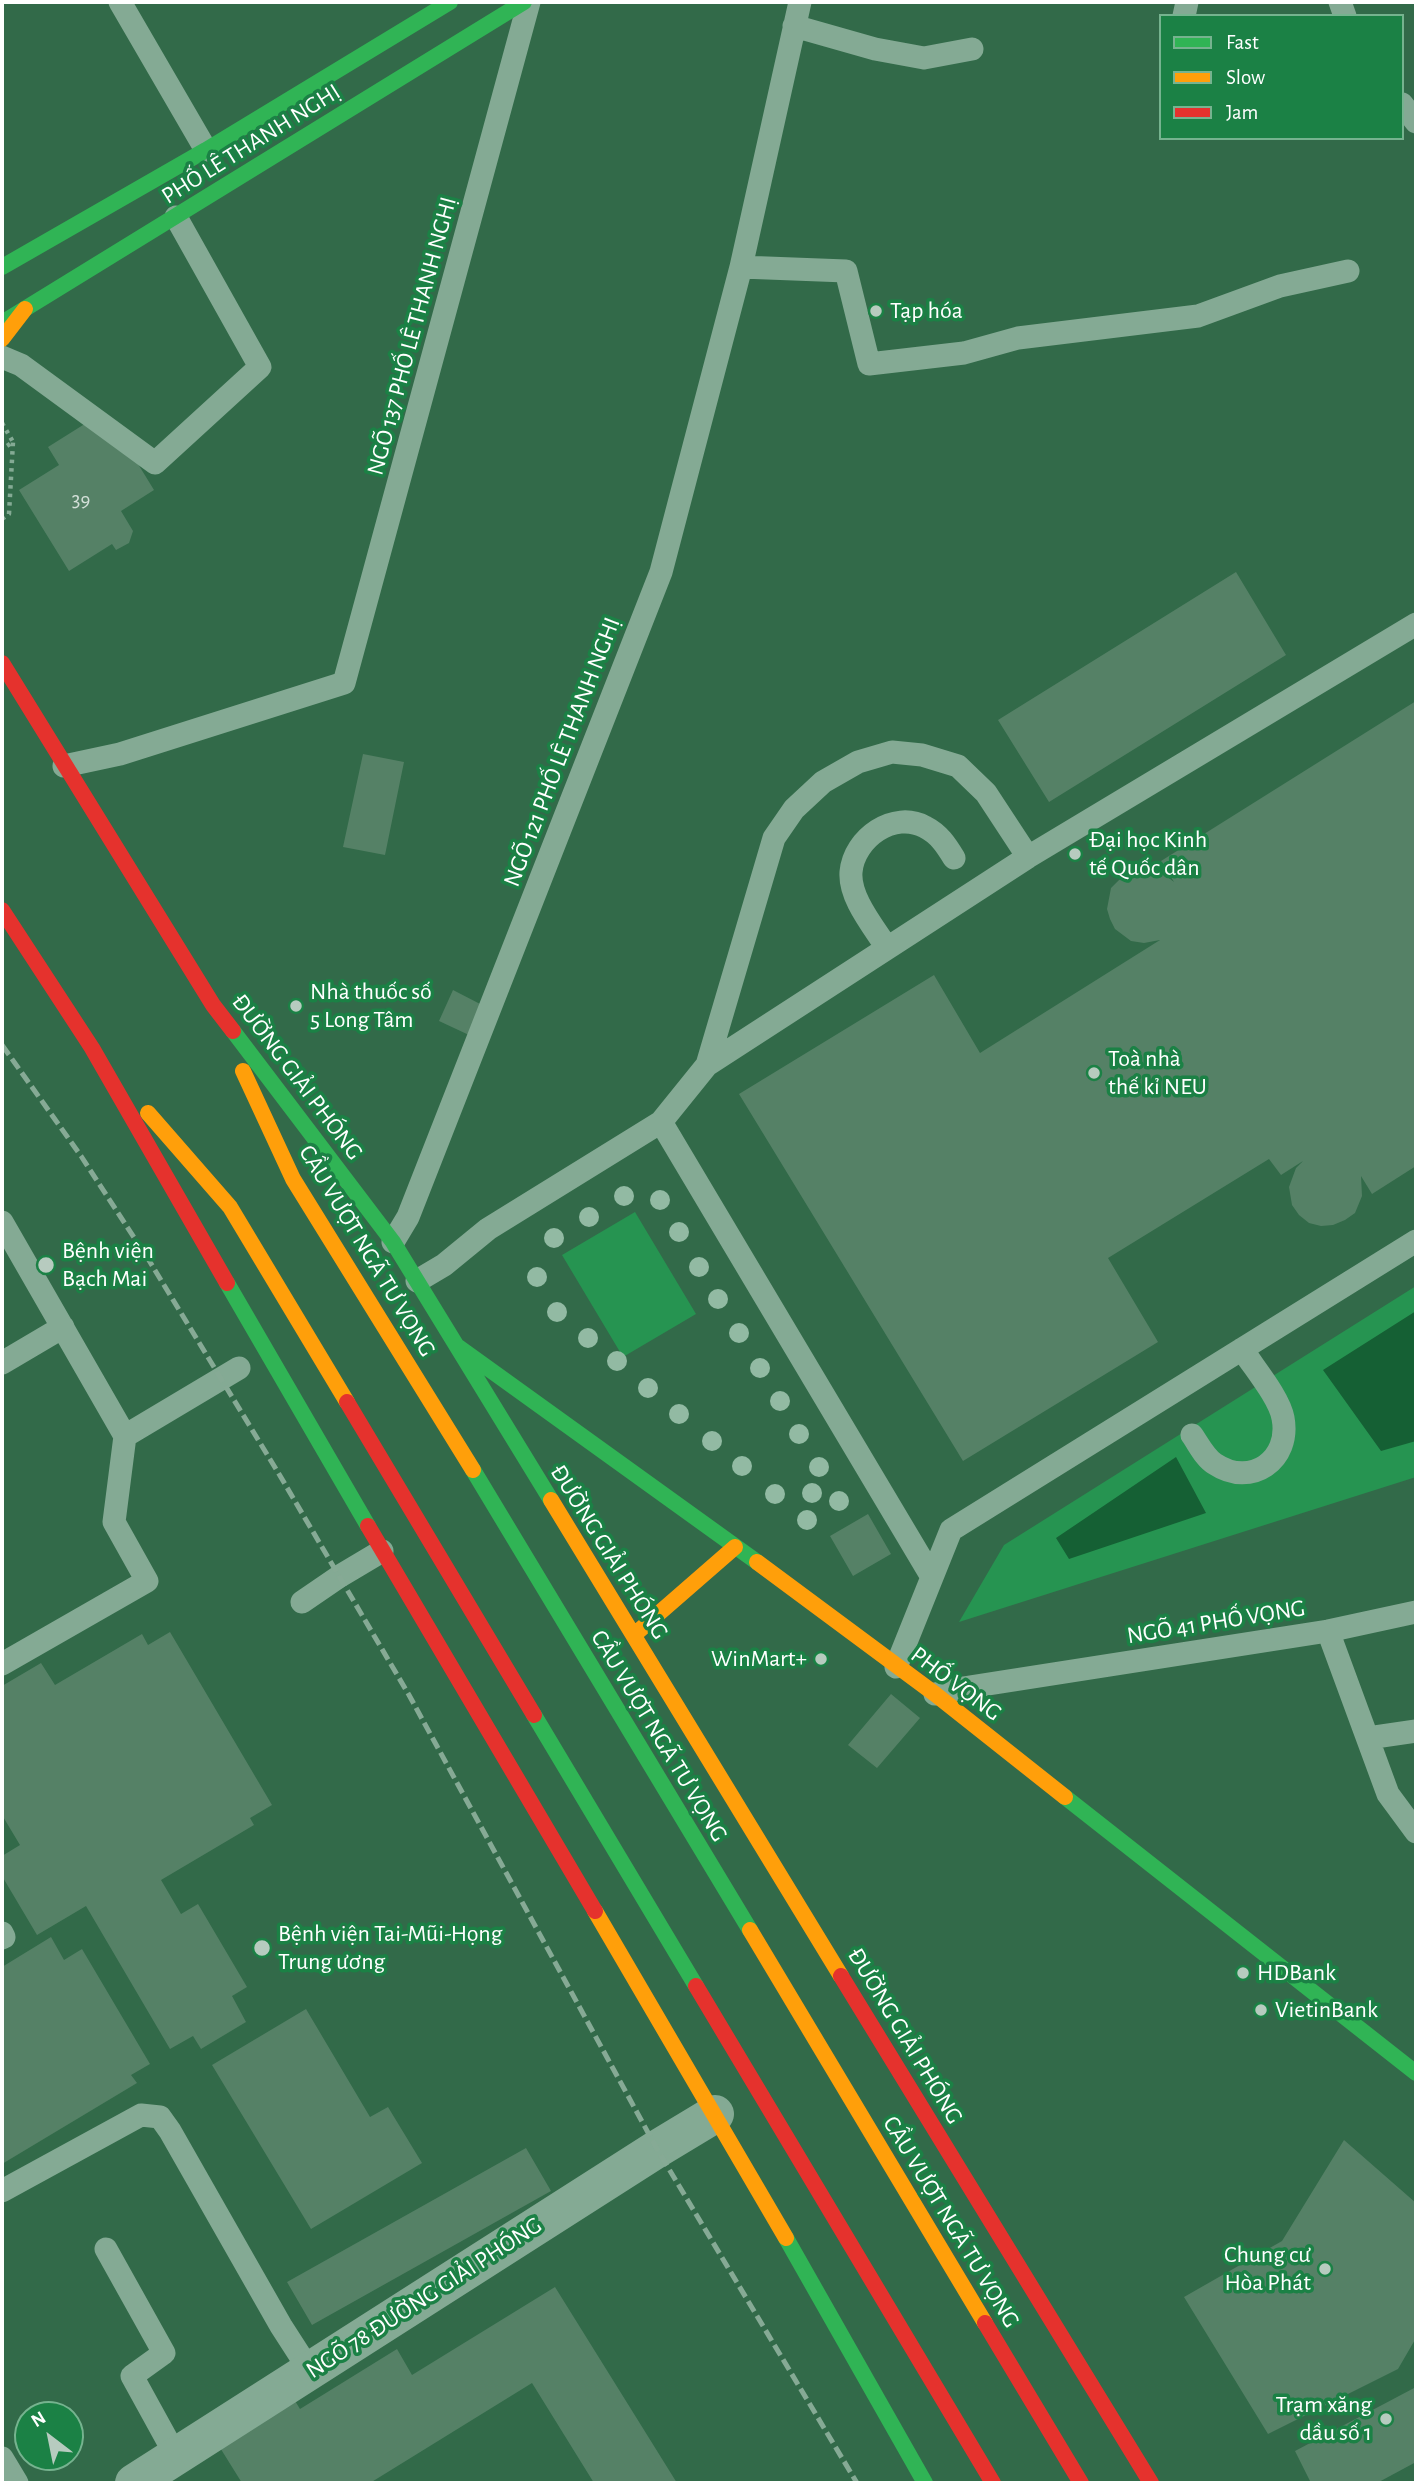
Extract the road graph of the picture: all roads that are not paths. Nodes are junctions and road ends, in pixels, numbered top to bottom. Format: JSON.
{"nodes":[{"id":1,"x":120,"y":2,"type":"edge"},
{"id":2,"x":450,"y":2,"type":"edge"},
{"id":3,"x":527,"y":2,"type":"edge"},
{"id":4,"x":800,"y":2,"type":"edge"},
{"id":5,"x":794,"y":26,"type":"junction"},
{"id":6,"x":972,"y":49,"type":"dead end"},
{"id":7,"x":1404,"y":106,"type":"edge"},
{"id":8,"x":1416,"y":121,"type":"edge"},
{"id":9,"x":206,"y":150,"type":"junction"},
{"id":10,"x":176,"y":217,"type":"junction"},
{"id":11,"x":2,"y":267,"type":"edge"},
{"id":12,"x":741,"y":267,"type":"junction"},
{"id":13,"x":1348,"y":271,"type":"dead end"},
{"id":14,"x":25,"y":309,"type":"junction"},
{"id":15,"x":2,"y":323,"type":"edge"},
{"id":16,"x":2,"y":339,"type":"edge"},
{"id":17,"x":2,"y":357,"type":"edge"},
{"id":18,"x":1416,"y":624,"type":"edge"},
{"id":19,"x":2,"y":663,"type":"edge"},
{"id":20,"x":64,"y":766,"type":"junction"},
{"id":21,"x":1028,"y":857,"type":"junction"},
{"id":22,"x":954,"y":858,"type":"dead end"},
{"id":23,"x":2,"y":910,"type":"edge"},
{"id":24,"x":887,"y":948,"type":"junction"},
{"id":25,"x":213,"y":1005,"type":"junction"},
{"id":26,"x":92,"y":1048,"type":"junction"},
{"id":27,"x":706,"y":1065,"type":"junction"},
{"id":28,"x":662,"y":1122,"type":"junction"},
{"id":29,"x":2,"y":1222,"type":"edge"},
{"id":30,"x":1416,"y":1241,"type":"edge"},
{"id":31,"x":393,"y":1242,"type":"junction"},
{"id":32,"x":417,"y":1281,"type":"junction"},
{"id":33,"x":64,"y":1327,"type":"junction"},
{"id":34,"x":457,"y":1346,"type":"junction"},
{"id":35,"x":1242,"y":1349,"type":"junction"},
{"id":36,"x":2,"y":1363,"type":"edge"},
{"id":37,"x":239,"y":1368,"type":"dead end"},
{"id":38,"x":1192,"y":1435,"type":"dead end"},
{"id":39,"x":125,"y":1436,"type":"junction"},
{"id":40,"x":734,"y":1547,"type":"junction"},
{"id":41,"x":382,"y":1551,"type":"junction"},
{"id":42,"x":932,"y":1577,"type":"junction"},
{"id":43,"x":302,"y":1602,"type":"dead end"},
{"id":44,"x":1416,"y":1612,"type":"edge"},
{"id":45,"x":1328,"y":1631,"type":"junction"},
{"id":46,"x":634,"y":1636,"type":"junction"},
{"id":47,"x":2,"y":1664,"type":"edge"},
{"id":48,"x":896,"y":1667,"type":"junction"},
{"id":49,"x":935,"y":1694,"type":"junction"},
{"id":50,"x":1416,"y":1731,"type":"edge"},
{"id":51,"x":1368,"y":1738,"type":"junction"},
{"id":52,"x":1416,"y":1832,"type":"edge"},
{"id":53,"x":1414,"y":2066,"type":"edge"},
{"id":54,"x":715,"y":2115,"type":"junction"},
{"id":55,"x":2,"y":2191,"type":"edge"},
{"id":56,"x":106,"y":2249,"type":"dead end"},
{"id":57,"x":310,"y":2371,"type":"junction"},
{"id":58,"x":176,"y":2456,"type":"junction"},
{"id":59,"x":2,"y":2458,"type":"edge"},
{"id":60,"x":17,"y":2483,"type":"edge"},
{"id":61,"x":134,"y":2483,"type":"edge"},
{"id":62,"x":925,"y":2483,"type":"edge"},
{"id":63,"x":993,"y":2483,"type":"edge"},
{"id":64,"x":1081,"y":2483,"type":"edge"},
{"id":65,"x":1151,"y":2483,"type":"edge"}],
"edges":[{"from":1,"to":9,"type":"lane"},
{"from":2,"to":9,"type":"main road","name":"PHỐ LÊ THANH NGHỊ"},
{"from":3,"to":10,"type":"main road","name":"PHỐ LÊ THANH NGHỊ"},
{"from":3,"to":20,"type":"lane","name":"NGÕ 137 PHỐ LÊ THANH NGHỊ"},
{"from":4,"to":5,"type":"lane","name":"NGÕ 121 PHỐ LÊ THANH NGHỊ"},
{"from":5,"to":6,"type":"lane"},
{"from":5,"to":12,"type":"lane","name":"NGÕ 121 PHỐ LÊ THANH NGHỊ"},
{"from":7,"to":8,"type":"lane"},
{"from":9,"to":11,"type":"main road","name":"PHỐ LÊ THANH NGHỊ"},
{"from":10,"to":14,"type":"main road","name":"PHỐ LÊ THANH NGHỊ"},
{"from":10,"to":17,"type":"lane"},
{"from":12,"to":13,"type":"lane"},
{"from":12,"to":31,"type":"lane","name":"NGÕ 121 PHỐ LÊ THANH NGHỊ"},
{"from":14,"to":15,"type":"main road","name":"PHỐ LÊ THANH NGHỊ"},
{"from":14,"to":16,"type":"main road"},
{"from":18,"to":21,"type":"lane"},
{"from":19,"to":20,"type":"main road","name":"ĐƯỜNG GIẢI PHÓNG"},
{"from":20,"to":25,"type":"main road","name":"ĐƯỜNG GIẢI PHÓNG"},
{"from":21,"to":24,"type":"lane"},
{"from":21,"to":27,"type":"lane"},
{"from":22,"to":24,"type":"lane"},
{"from":23,"to":26,"type":"main road"},
{"from":24,"to":27,"type":"lane"},
{"from":25,"to":31,"type":"main road","name":"ĐƯỜNG GIẢI PHÓNG"},
{"from":25,"to":64,"type":"main road","name":"CẦU VƯỢT NGÃ TƯ VỌNG"},
{"from":26,"to":41,"type":"main road"},
{"from":26,"to":63,"type":"main road"},
{"from":27,"to":28,"type":"lane"},
{"from":28,"to":32,"type":"lane"},
{"from":28,"to":42,"type":"lane"},
{"from":29,"to":33,"type":"lane"},
{"from":30,"to":35,"type":"lane"},
{"from":31,"to":32,"type":"main road","name":"ĐƯỜNG GIẢI PHÓNG"},
{"from":32,"to":34,"type":"main road","name":"ĐƯỜNG GIẢI PHÓNG"},
{"from":33,"to":36,"type":"lane"},
{"from":33,"to":39,"type":"lane"},
{"from":34,"to":40,"type":"main road","name":"PHỐ VỌNG"},
{"from":34,"to":46,"type":"main road","name":"ĐƯỜNG GIẢI PHÓNG"},
{"from":35,"to":38,"type":"lane"},
{"from":35,"to":42,"type":"lane"},
{"from":37,"to":39,"type":"lane"},
{"from":39,"to":47,"type":"lane"},
{"from":40,"to":46,"type":"main road"},
{"from":40,"to":48,"type":"main road","name":"PHỐ VỌNG"},
{"from":41,"to":43,"type":"lane"},
{"from":41,"to":54,"type":"main road"},
{"from":42,"to":48,"type":"lane"},
{"from":44,"to":45,"type":"lane"},
{"from":45,"to":49,"type":"lane","name":"NGÕ 41 PHỐ VỌNG"},
{"from":45,"to":51,"type":"lane","name":"NGÕ 41 PHỐ VỌNG"},
{"from":46,"to":65,"type":"main road","name":"ĐƯỜNG GIẢI PHÓNG"},
{"from":48,"to":49,"type":"main road","name":"PHỐ VỌNG"},
{"from":49,"to":53,"type":"main road","name":"PHỐ VỌNG"},
{"from":50,"to":51,"type":"lane"},
{"from":51,"to":52,"type":"lane","name":"NGÕ 41 PHỐ VỌNG"},
{"from":54,"to":57,"type":"street","name":"NGÕ 78 ĐƯỜNG GIẢI PHÓNG"},
{"from":54,"to":62,"type":"main road"},
{"from":55,"to":57,"type":"lane"},
{"from":56,"to":58,"type":"lane"},
{"from":57,"to":58,"type":"street","name":"NGÕ 78 ĐƯỜNG GIẢI PHÓNG"},
{"from":58,"to":61,"type":"street","name":"NGÕ 78 ĐƯỜNG GIẢI PHÓNG"},
{"from":59,"to":60,"type":"lane"}]}
